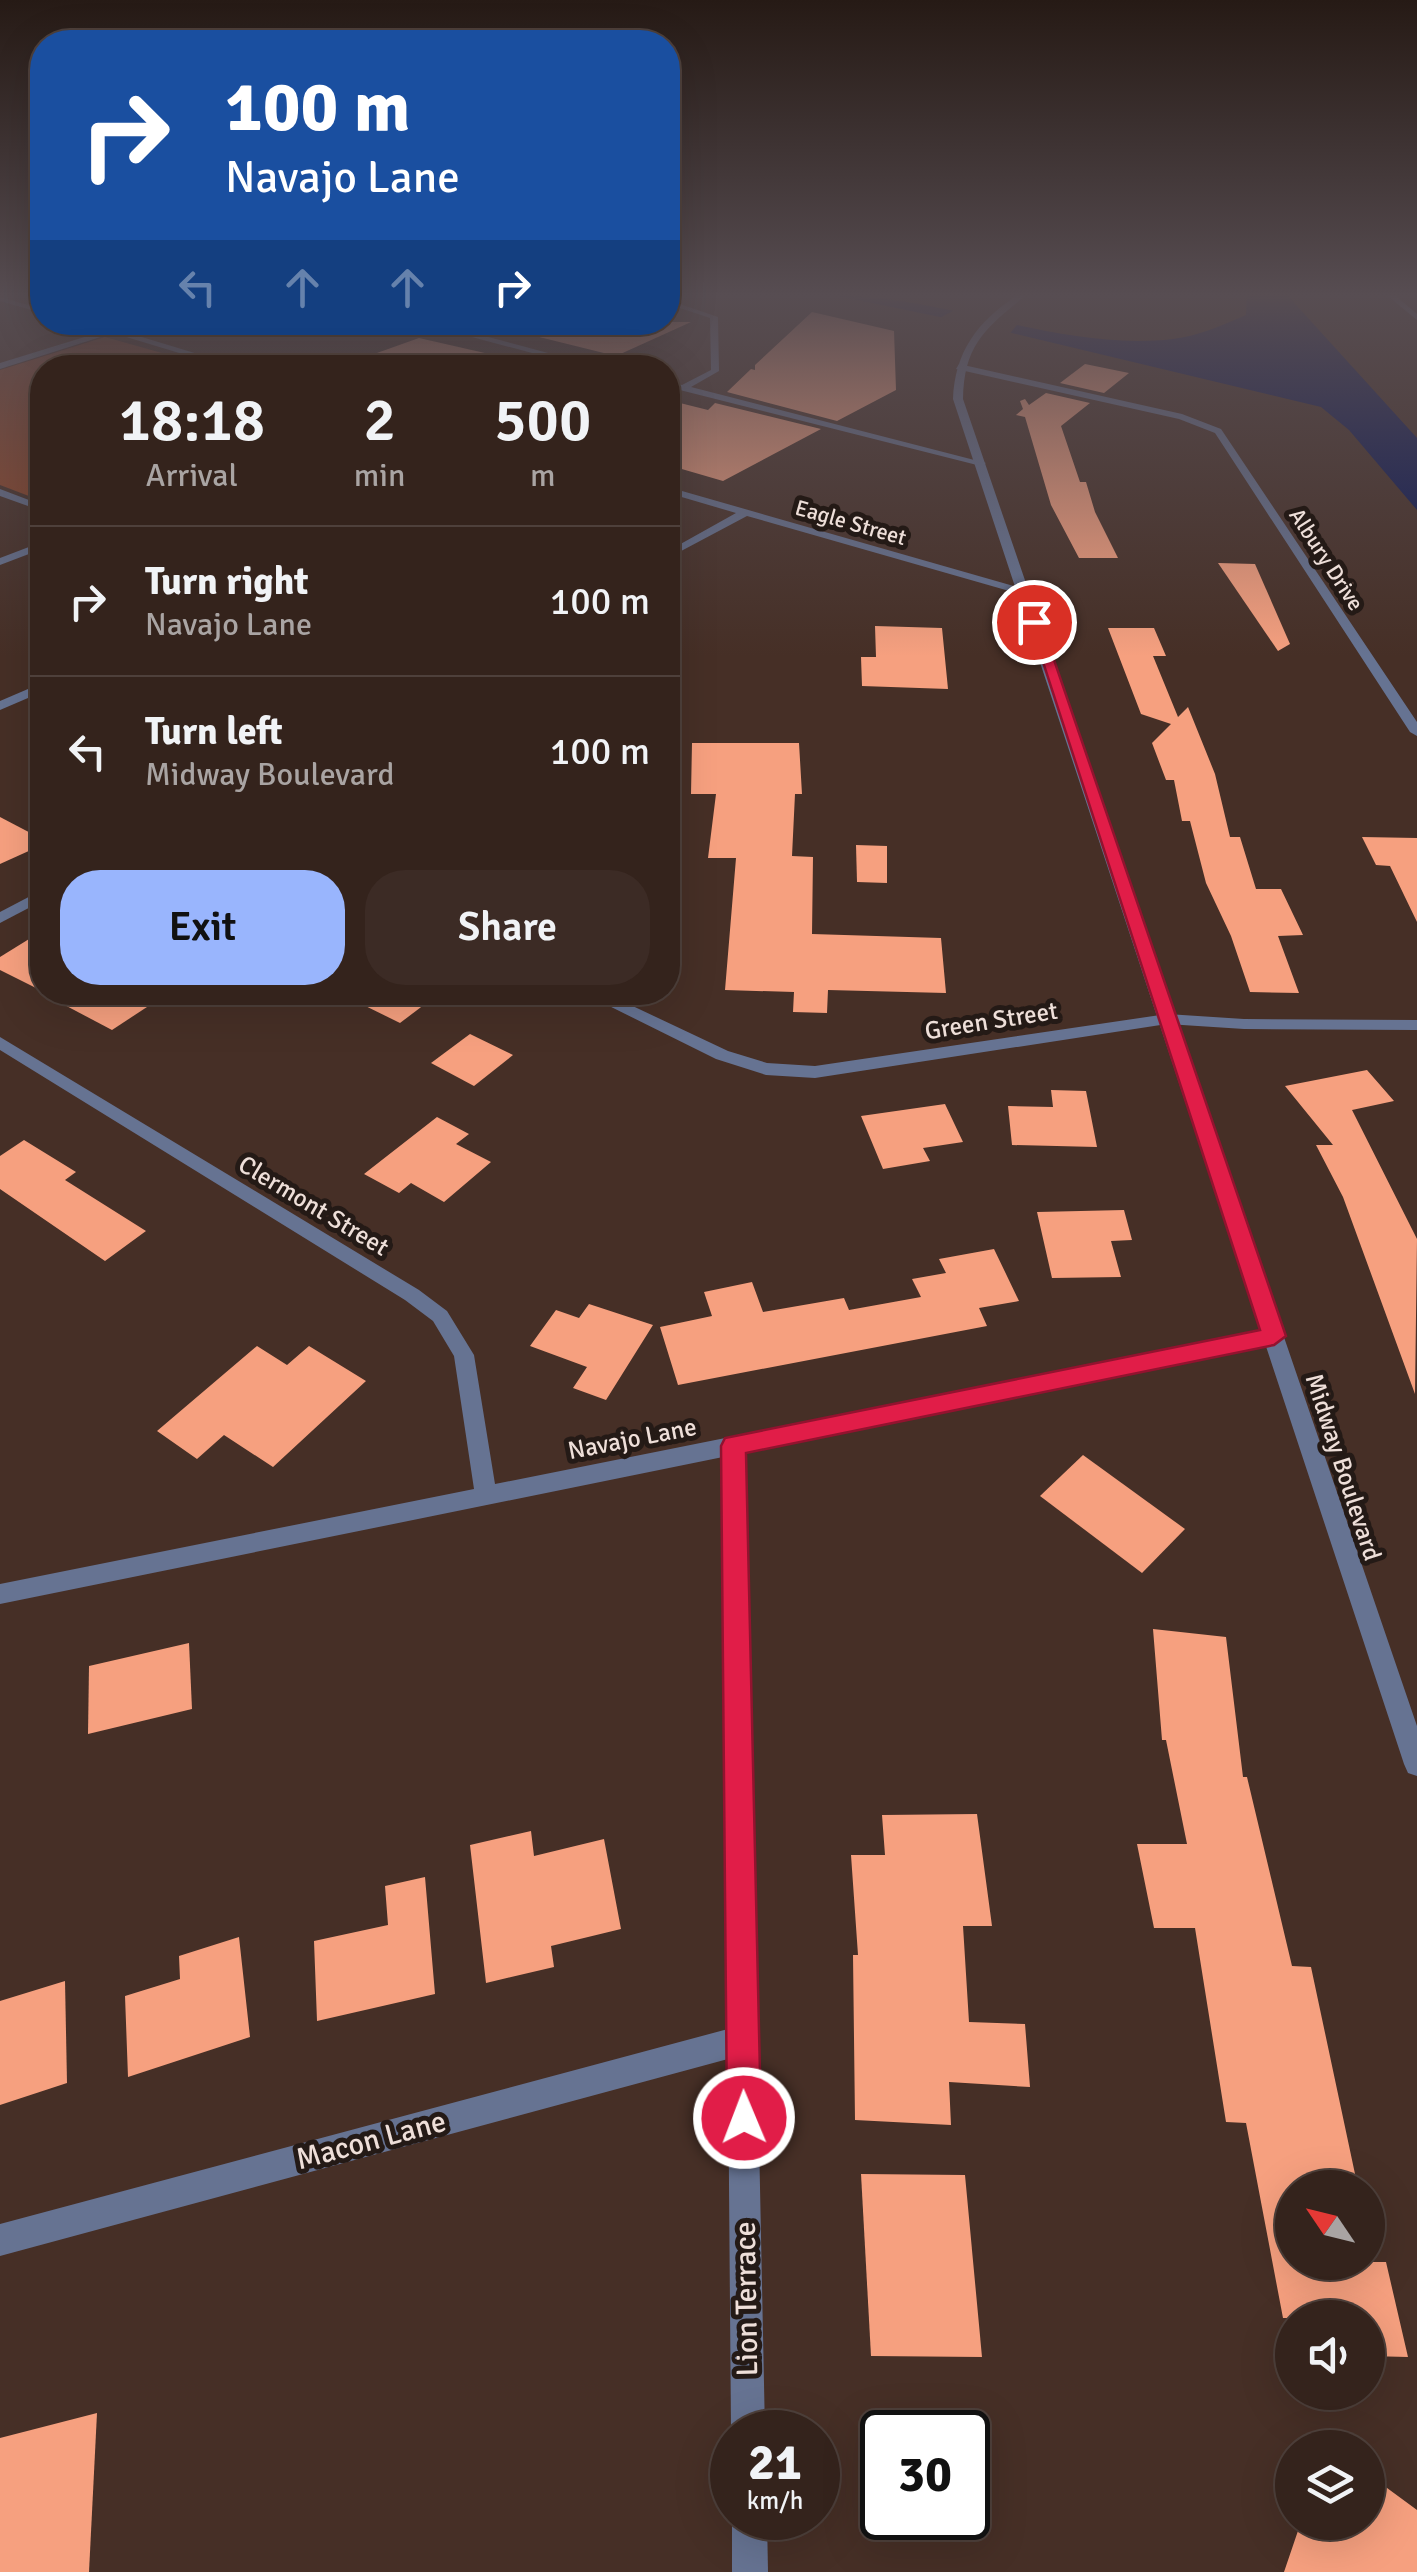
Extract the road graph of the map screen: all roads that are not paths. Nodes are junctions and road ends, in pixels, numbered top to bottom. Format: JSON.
{"nodes":[{"id":1,"x":794,"y":416,"type":"edge"},
{"id":2,"x":964,"y":416,"type":"edge"},
{"id":3,"x":1178,"y":416,"type":"edge"},
{"id":4,"x":981,"y":463,"type":"junction"},
{"id":5,"x":0,"y":492,"type":"edge"},
{"id":6,"x":680,"y":493,"type":"edge"},
{"id":7,"x":30,"y":503,"type":"edge"},
{"id":8,"x":746,"y":512,"type":"junction"},
{"id":9,"x":680,"y":548,"type":"edge"},
{"id":10,"x":30,"y":550,"type":"edge"},
{"id":11,"x":0,"y":562,"type":"edge"},
{"id":12,"x":1024,"y":592,"type":"junction"},
{"id":13,"x":30,"y":692,"type":"edge"},
{"id":14,"x":0,"y":706,"type":"edge"},
{"id":15,"x":1417,"y":732,"type":"edge"},
{"id":16,"x":30,"y":902,"type":"edge"},
{"id":17,"x":0,"y":918,"type":"edge"},
{"id":18,"x":616,"y":1005,"type":"edge"},
{"id":19,"x":1167,"y":1019,"type":"junction"},
{"id":20,"x":1417,"y":1025,"type":"edge"},
{"id":21,"x":0,"y":1042,"type":"edge"},
{"id":22,"x":1274,"y":1336,"type":"junction"},
{"id":23,"x":734,"y":1446,"type":"junction"},
{"id":24,"x":486,"y":1496,"type":"junction"},
{"id":25,"x":0,"y":1594,"type":"edge"},
{"id":26,"x":1417,"y":1764,"type":"edge"},
{"id":27,"x":742,"y":2040,"type":"junction"},
{"id":28,"x":0,"y":2240,"type":"edge"},
{"id":29,"x":748,"y":2410,"type":"edge"},
{"id":30,"x":750,"y":2540,"type":"edge"},
{"id":31,"x":750,"y":2572,"type":"edge"}],
"edges":[{"from":1,"to":4,"type":"street"},
{"from":2,"to":4,"type":"street","name":"Midway Boulevard"},
{"from":3,"to":15,"type":"street","name":"Albury Drive"},
{"from":4,"to":12,"type":"street","name":"Midway Boulevard"},
{"from":5,"to":7,"type":"street"},
{"from":6,"to":8,"type":"street","name":"Eagle Street"},
{"from":8,"to":9,"type":"street"},
{"from":8,"to":12,"type":"street","name":"Eagle Street"},
{"from":10,"to":11,"type":"street"},
{"from":12,"to":19,"type":"street","name":"Midway Boulevard"},
{"from":13,"to":14,"type":"street"},
{"from":16,"to":17,"type":"street"},
{"from":18,"to":19,"type":"street","name":"Green Street"},
{"from":19,"to":20,"type":"street","name":"Green Street"},
{"from":19,"to":22,"type":"street","name":"Midway Boulevard"},
{"from":21,"to":24,"type":"street","name":"Clermont Street"},
{"from":22,"to":23,"type":"street","name":"Navajo Lane"},
{"from":22,"to":26,"type":"street","name":"Midway Boulevard"},
{"from":23,"to":24,"type":"street","name":"Navajo Lane"},
{"from":23,"to":27,"type":"street","name":"Lion Terrace"},
{"from":24,"to":25,"type":"street","name":"Navajo Lane"},
{"from":27,"to":28,"type":"street","name":"Macon Lane"},
{"from":27,"to":29,"type":"street","name":"Lion Terrace"},
{"from":30,"to":31,"type":"street"}]}
